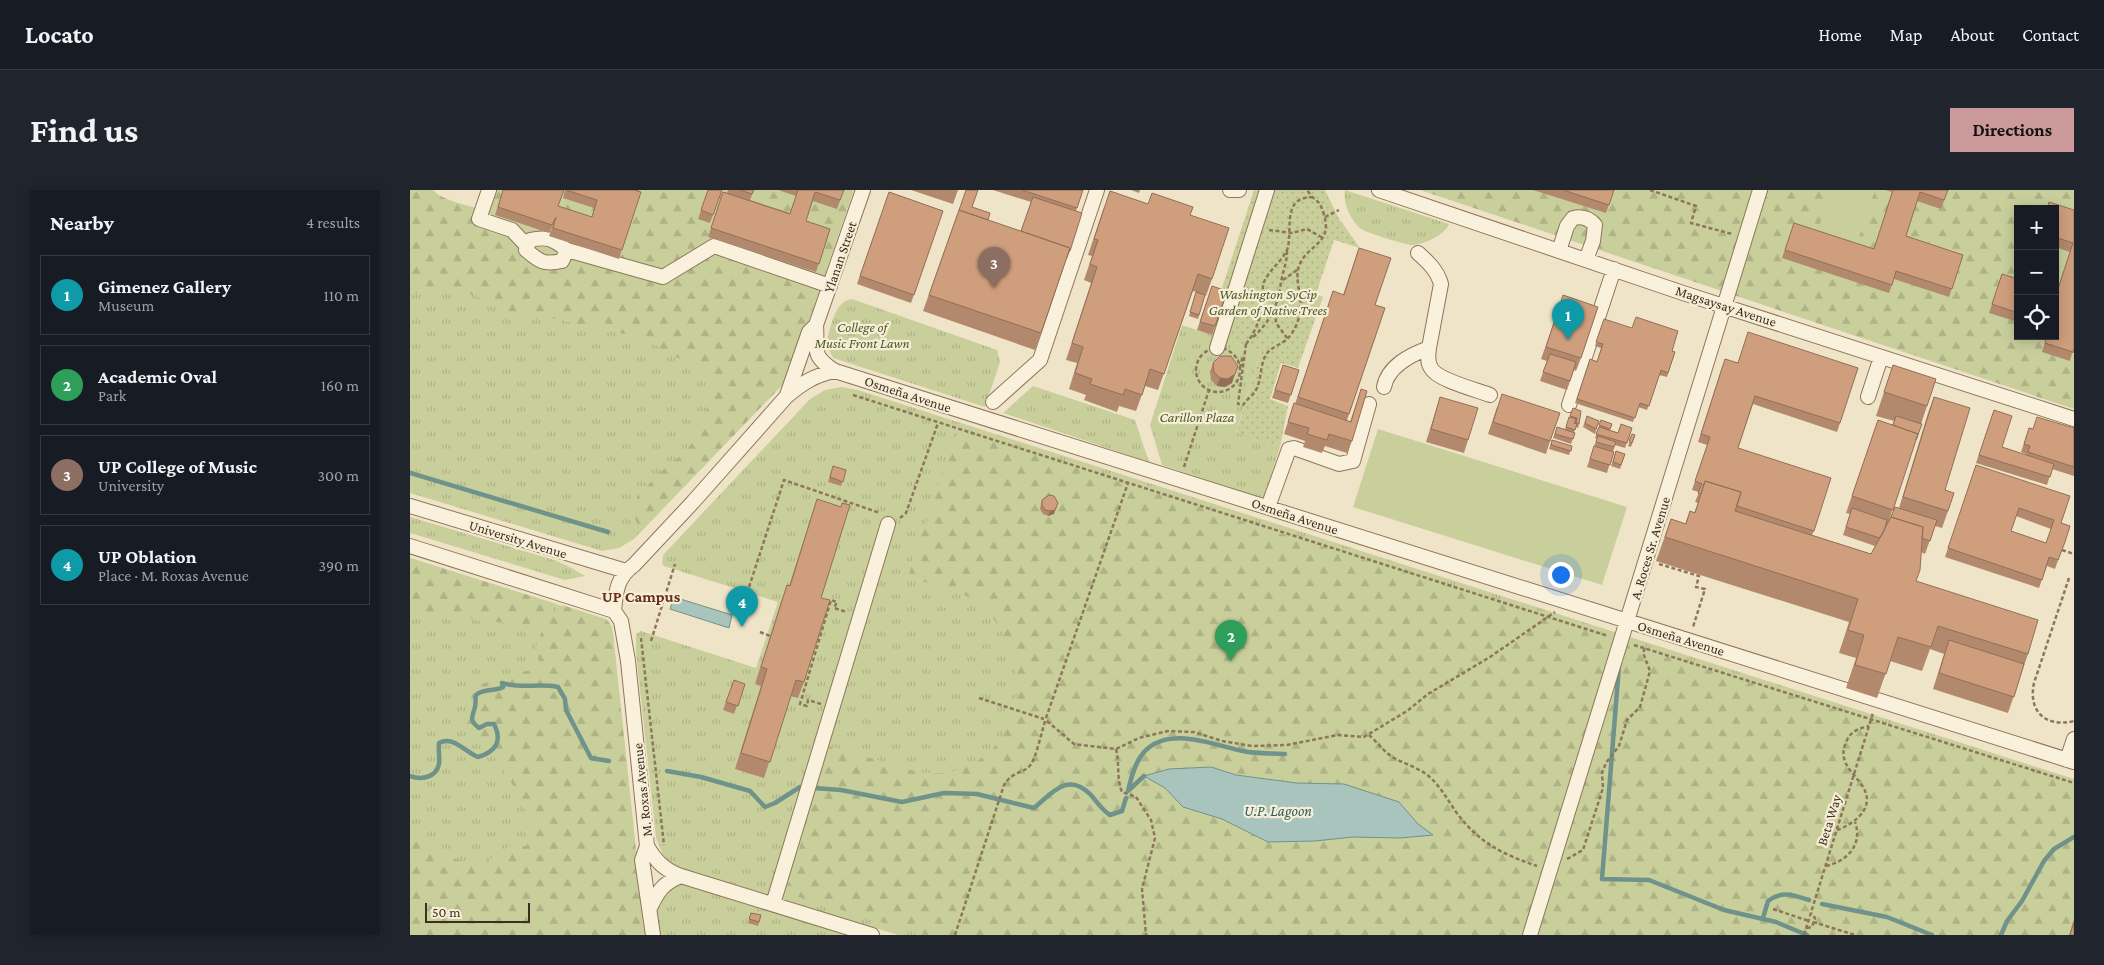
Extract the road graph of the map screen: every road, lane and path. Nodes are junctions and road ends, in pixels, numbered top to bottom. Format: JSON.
{"nodes":[{"id":1,"x":489,"y":190,"type":"edge"},
{"id":2,"x":863,"y":190,"type":"edge"},
{"id":3,"x":1097,"y":190,"type":"edge"},
{"id":4,"x":1230,"y":190,"type":"edge"},
{"id":5,"x":1239,"y":190,"type":"edge"},
{"id":6,"x":1267,"y":190,"type":"edge"},
{"id":7,"x":1307,"y":190,"type":"edge"},
{"id":8,"x":1379,"y":190,"type":"edge"},
{"id":9,"x":1650,"y":190,"type":"edge"},
{"id":10,"x":1760,"y":190,"type":"edge"},
{"id":11,"x":1312,"y":197,"type":"junction"},
{"id":12,"x":1339,"y":210,"type":"dead end"},
{"id":13,"x":1325,"y":217,"type":"junction"},
{"id":14,"x":1256,"y":225,"type":"junction"},
{"id":15,"x":1289,"y":232,"type":"junction"},
{"id":16,"x":1323,"y":238,"type":"junction"},
{"id":17,"x":1746,"y":238,"type":"junction"},
{"id":18,"x":527,"y":246,"type":"junction"},
{"id":19,"x":567,"y":250,"type":"junction"},
{"id":20,"x":1286,"y":251,"type":"junction"},
{"id":21,"x":1559,"y":251,"type":"junction"},
{"id":22,"x":1418,"y":252,"type":"dead end"},
{"id":23,"x":1586,"y":260,"type":"junction"},
{"id":24,"x":1298,"y":269,"type":"junction"},
{"id":25,"x":1614,"y":269,"type":"junction"},
{"id":26,"x":1282,"y":281,"type":"junction"},
{"id":27,"x":830,"y":286,"type":"junction"},
{"id":28,"x":1725,"y":305,"type":"junction"},
{"id":29,"x":1275,"y":308,"type":"junction"},
{"id":30,"x":816,"y":325,"type":"junction"},
{"id":31,"x":1252,"y":338,"type":"junction"},
{"id":32,"x":1288,"y":338,"type":"junction"},
{"id":33,"x":1246,"y":344,"type":"junction"},
{"id":34,"x":1217,"y":348,"type":"junction"},
{"id":35,"x":1429,"y":348,"type":"junction"},
{"id":36,"x":1881,"y":357,"type":"junction"},
{"id":37,"x":1240,"y":368,"type":"junction"},
{"id":38,"x":835,"y":371,"type":"junction"},
{"id":39,"x":1384,"y":387,"type":"dead end"},
{"id":40,"x":1209,"y":390,"type":"junction"},
{"id":41,"x":853,"y":395,"type":"dead end"},
{"id":42,"x":1490,"y":395,"type":"dead end"},
{"id":43,"x":786,"y":396,"type":"junction"},
{"id":44,"x":1868,"y":397,"type":"dead end"},
{"id":45,"x":993,"y":402,"type":"dead end"},
{"id":46,"x":1368,"y":404,"type":"edge"},
{"id":47,"x":1569,"y":405,"type":"dead end"},
{"id":48,"x":2074,"y":419,"type":"edge"},
{"id":49,"x":938,"y":423,"type":"junction"},
{"id":50,"x":1180,"y":480,"type":"junction"},
{"id":51,"x":1128,"y":483,"type":"junction"},
{"id":52,"x":410,"y":506,"type":"edge"},
{"id":53,"x":1268,"y":507,"type":"junction"},
{"id":54,"x":890,"y":519,"type":"junction"},
{"id":55,"x":410,"y":546,"type":"edge"},
{"id":56,"x":2062,"y":550,"type":"edge"},
{"id":57,"x":2074,"y":554,"type":"edge"},
{"id":58,"x":1646,"y":560,"type":"junction"},
{"id":59,"x":675,"y":564,"type":"dead end"},
{"id":60,"x":626,"y":571,"type":"junction"},
{"id":61,"x":2069,"y":578,"type":"dead end"},
{"id":62,"x":749,"y":586,"type":"dead end"},
{"id":63,"x":1570,"y":603,"type":"junction"},
{"id":64,"x":834,"y":608,"type":"dead end"},
{"id":65,"x":614,"y":610,"type":"junction"},
{"id":66,"x":1548,"y":617,"type":"junction"},
{"id":67,"x":1627,"y":621,"type":"junction"},
{"id":68,"x":760,"y":632,"type":"dead end"},
{"id":69,"x":770,"y":636,"type":"edge"},
{"id":70,"x":641,"y":638,"type":"dead end"},
{"id":71,"x":1689,"y":640,"type":"junction"},
{"id":72,"x":651,"y":641,"type":"dead end"},
{"id":73,"x":1621,"y":641,"type":"junction"},
{"id":74,"x":1645,"y":648,"type":"junction"},
{"id":75,"x":978,"y":698,"type":"dead end"},
{"id":76,"x":808,"y":700,"type":"dead end"},
{"id":77,"x":1874,"y":710,"type":"dead end"},
{"id":78,"x":1045,"y":720,"type":"junction"},
{"id":79,"x":1871,"y":720,"type":"junction"},
{"id":80,"x":2074,"y":721,"type":"edge"},
{"id":81,"x":1869,"y":726,"type":"junction"},
{"id":82,"x":1369,"y":735,"type":"junction"},
{"id":83,"x":2074,"y":739,"type":"edge"},
{"id":84,"x":1116,"y":749,"type":"junction"},
{"id":85,"x":2071,"y":761,"type":"edge"},
{"id":86,"x":1853,"y":776,"type":"junction"},
{"id":87,"x":2074,"y":784,"type":"edge"},
{"id":88,"x":1855,"y":822,"type":"junction"},
{"id":89,"x":1837,"y":830,"type":"junction"},
{"id":90,"x":648,"y":846,"type":"junction"},
{"id":91,"x":667,"y":850,"type":"dead end"},
{"id":92,"x":1564,"y":861,"type":"dead end"},
{"id":93,"x":1826,"y":866,"type":"junction"},
{"id":94,"x":1542,"y":868,"type":"dead end"},
{"id":95,"x":681,"y":876,"type":"junction"},
{"id":96,"x":773,"y":904,"type":"junction"},
{"id":97,"x":650,"y":908,"type":"junction"},
{"id":98,"x":1773,"y":909,"type":"dead end"},
{"id":99,"x":1811,"y":913,"type":"junction"},
{"id":100,"x":1809,"y":920,"type":"junction"},
{"id":101,"x":1813,"y":922,"type":"junction"},
{"id":102,"x":1806,"y":928,"type":"junction"},
{"id":103,"x":653,"y":935,"type":"edge"},
{"id":104,"x":872,"y":935,"type":"edge"},
{"id":105,"x":955,"y":935,"type":"edge"},
{"id":106,"x":1146,"y":935,"type":"edge"},
{"id":107,"x":1530,"y":935,"type":"edge"},
{"id":108,"x":1804,"y":935,"type":"edge"},
{"id":109,"x":1855,"y":935,"type":"edge"}],
"edges":[{"from":1,"to":18,"type":"street"},
{"from":2,"to":27,"type":"street","name":"Ylanan Street"},
{"from":3,"to":45,"type":"street"},
{"from":4,"to":5,"type":"street"},
{"from":6,"to":14,"type":"street"},
{"from":7,"to":11,"type":"path"},
{"from":8,"to":21,"type":"street","name":"Magsaysay Avenue"},
{"from":9,"to":17,"type":"path"},
{"from":10,"to":17,"type":"street","name":"A. Roces Sr. Avenue"},
{"from":11,"to":13,"type":"path"},
{"from":11,"to":15,"type":"path"},
{"from":12,"to":13,"type":"path"},
{"from":13,"to":16,"type":"path"},
{"from":14,"to":15,"type":"path"},
{"from":14,"to":34,"type":"street"},
{"from":15,"to":16,"type":"path"},
{"from":15,"to":20,"type":"path"},
{"from":16,"to":24,"type":"path"},
{"from":17,"to":28,"type":"street","name":"A. Roces Sr. Avenue"},
{"from":18,"to":19,"type":"street"},
{"from":18,"to":19,"type":"street"},
{"from":19,"to":27,"type":"street"},
{"from":20,"to":26,"type":"path"},
{"from":20,"to":31,"type":"path"},
{"from":21,"to":23,"type":"street","name":"Magsaysay Avenue"},
{"from":21,"to":23,"type":"street"},
{"from":22,"to":35,"type":"street"},
{"from":23,"to":25,"type":"street","name":"Magsaysay Avenue"},
{"from":24,"to":26,"type":"path"},
{"from":24,"to":32,"type":"path"},
{"from":25,"to":28,"type":"street","name":"Magsaysay Avenue"},
{"from":25,"to":47,"type":"street"},
{"from":26,"to":29,"type":"path"},
{"from":27,"to":30,"type":"street","name":"Ylanan Street"},
{"from":28,"to":36,"type":"street","name":"Magsaysay Avenue"},
{"from":28,"to":58,"type":"street","name":"A. Roces Sr. Avenue"},
{"from":29,"to":31,"type":"path"},
{"from":29,"to":32,"type":"path"},
{"from":30,"to":38,"type":"street","name":"Ylanan Street"},
{"from":30,"to":43,"type":"street","name":"Ylanan Street"},
{"from":31,"to":33,"type":"path"},
{"from":32,"to":33,"type":"path"},
{"from":33,"to":37,"type":"path"},
{"from":34,"to":37,"type":"path"},
{"from":34,"to":40,"type":"path"},
{"from":35,"to":39,"type":"street"},
{"from":35,"to":42,"type":"street"},
{"from":36,"to":44,"type":"street"},
{"from":36,"to":48,"type":"street","name":"Magsaysay Avenue"},
{"from":37,"to":40,"type":"path"},
{"from":38,"to":43,"type":"street"},
{"from":38,"to":50,"type":"street","name":"Osmeña Avenue"},
{"from":40,"to":50,"type":"path"},
{"from":41,"to":49,"type":"path"},
{"from":43,"to":60,"type":"street"},
{"from":46,"to":53,"type":"street"},
{"from":49,"to":51,"type":"path"},
{"from":49,"to":54,"type":"path"},
{"from":50,"to":53,"type":"street","name":"Osmeña Avenue"},
{"from":51,"to":66,"type":"path"},
{"from":51,"to":78,"type":"path"},
{"from":52,"to":60,"type":"street","name":"University Avenue"},
{"from":53,"to":63,"type":"street","name":"Osmeña Avenue"},
{"from":54,"to":62,"type":"path"},
{"from":54,"to":96,"type":"street"},
{"from":55,"to":65,"type":"street"},
{"from":56,"to":57,"type":"path"},
{"from":58,"to":67,"type":"street","name":"A. Roces Sr. Avenue"},
{"from":58,"to":71,"type":"path"},
{"from":59,"to":72,"type":"path"},
{"from":60,"to":65,"type":"street"},
{"from":61,"to":80,"type":"path"},
{"from":63,"to":66,"type":"path"},
{"from":63,"to":67,"type":"street","name":"Osmeña Avenue"},
{"from":64,"to":76,"type":"path"},
{"from":65,"to":90,"type":"street","name":"M. Roxas Avenue"},
{"from":66,"to":73,"type":"path"},
{"from":66,"to":82,"type":"path"},
{"from":67,"to":71,"type":"street","name":"Osmeña Avenue"},
{"from":67,"to":73,"type":"street","name":"A. Roces Sr. Avenue"},
{"from":68,"to":69,"type":"path"},
{"from":70,"to":91,"type":"path"},
{"from":71,"to":85,"type":"street","name":"Osmeña Avenue"},
{"from":73,"to":74,"type":"path"},
{"from":73,"to":107,"type":"street","name":"A. Roces Sr. Avenue"},
{"from":74,"to":79,"type":"path"},
{"from":74,"to":92,"type":"path"},
{"from":75,"to":78,"type":"path"},
{"from":77,"to":79,"type":"path","name":"Beta Way"},
{"from":78,"to":84,"type":"path"},
{"from":78,"to":105,"type":"path"},
{"from":79,"to":81,"type":"path","name":"Beta Way"},
{"from":79,"to":87,"type":"path"},
{"from":81,"to":86,"type":"path","name":"Beta Way"},
{"from":81,"to":86,"type":"path"},
{"from":82,"to":84,"type":"path"},
{"from":82,"to":94,"type":"path"},
{"from":83,"to":85,"type":"street"},
{"from":84,"to":106,"type":"path"},
{"from":86,"to":88,"type":"path"},
{"from":86,"to":89,"type":"path","name":"Beta Way"},
{"from":88,"to":89,"type":"path"},
{"from":88,"to":93,"type":"path"},
{"from":89,"to":93,"type":"path","name":"Beta Way"},
{"from":90,"to":95,"type":"street","name":"M. Roxas Avenue"},
{"from":90,"to":97,"type":"street"},
{"from":93,"to":99,"type":"path","name":"Beta Way"},
{"from":95,"to":96,"type":"street","name":"M. Roxas Avenue"},
{"from":95,"to":97,"type":"street"},
{"from":96,"to":104,"type":"street","name":"M. Roxas Avenue"},
{"from":97,"to":103,"type":"street"},
{"from":98,"to":100,"type":"path"},
{"from":99,"to":100,"type":"path","name":"Beta Way"},
{"from":99,"to":101,"type":"path"},
{"from":100,"to":102,"type":"path","name":"Beta Way"},
{"from":101,"to":102,"type":"path"},
{"from":101,"to":109,"type":"path"},
{"from":102,"to":108,"type":"path","name":"Beta Way"}]}
